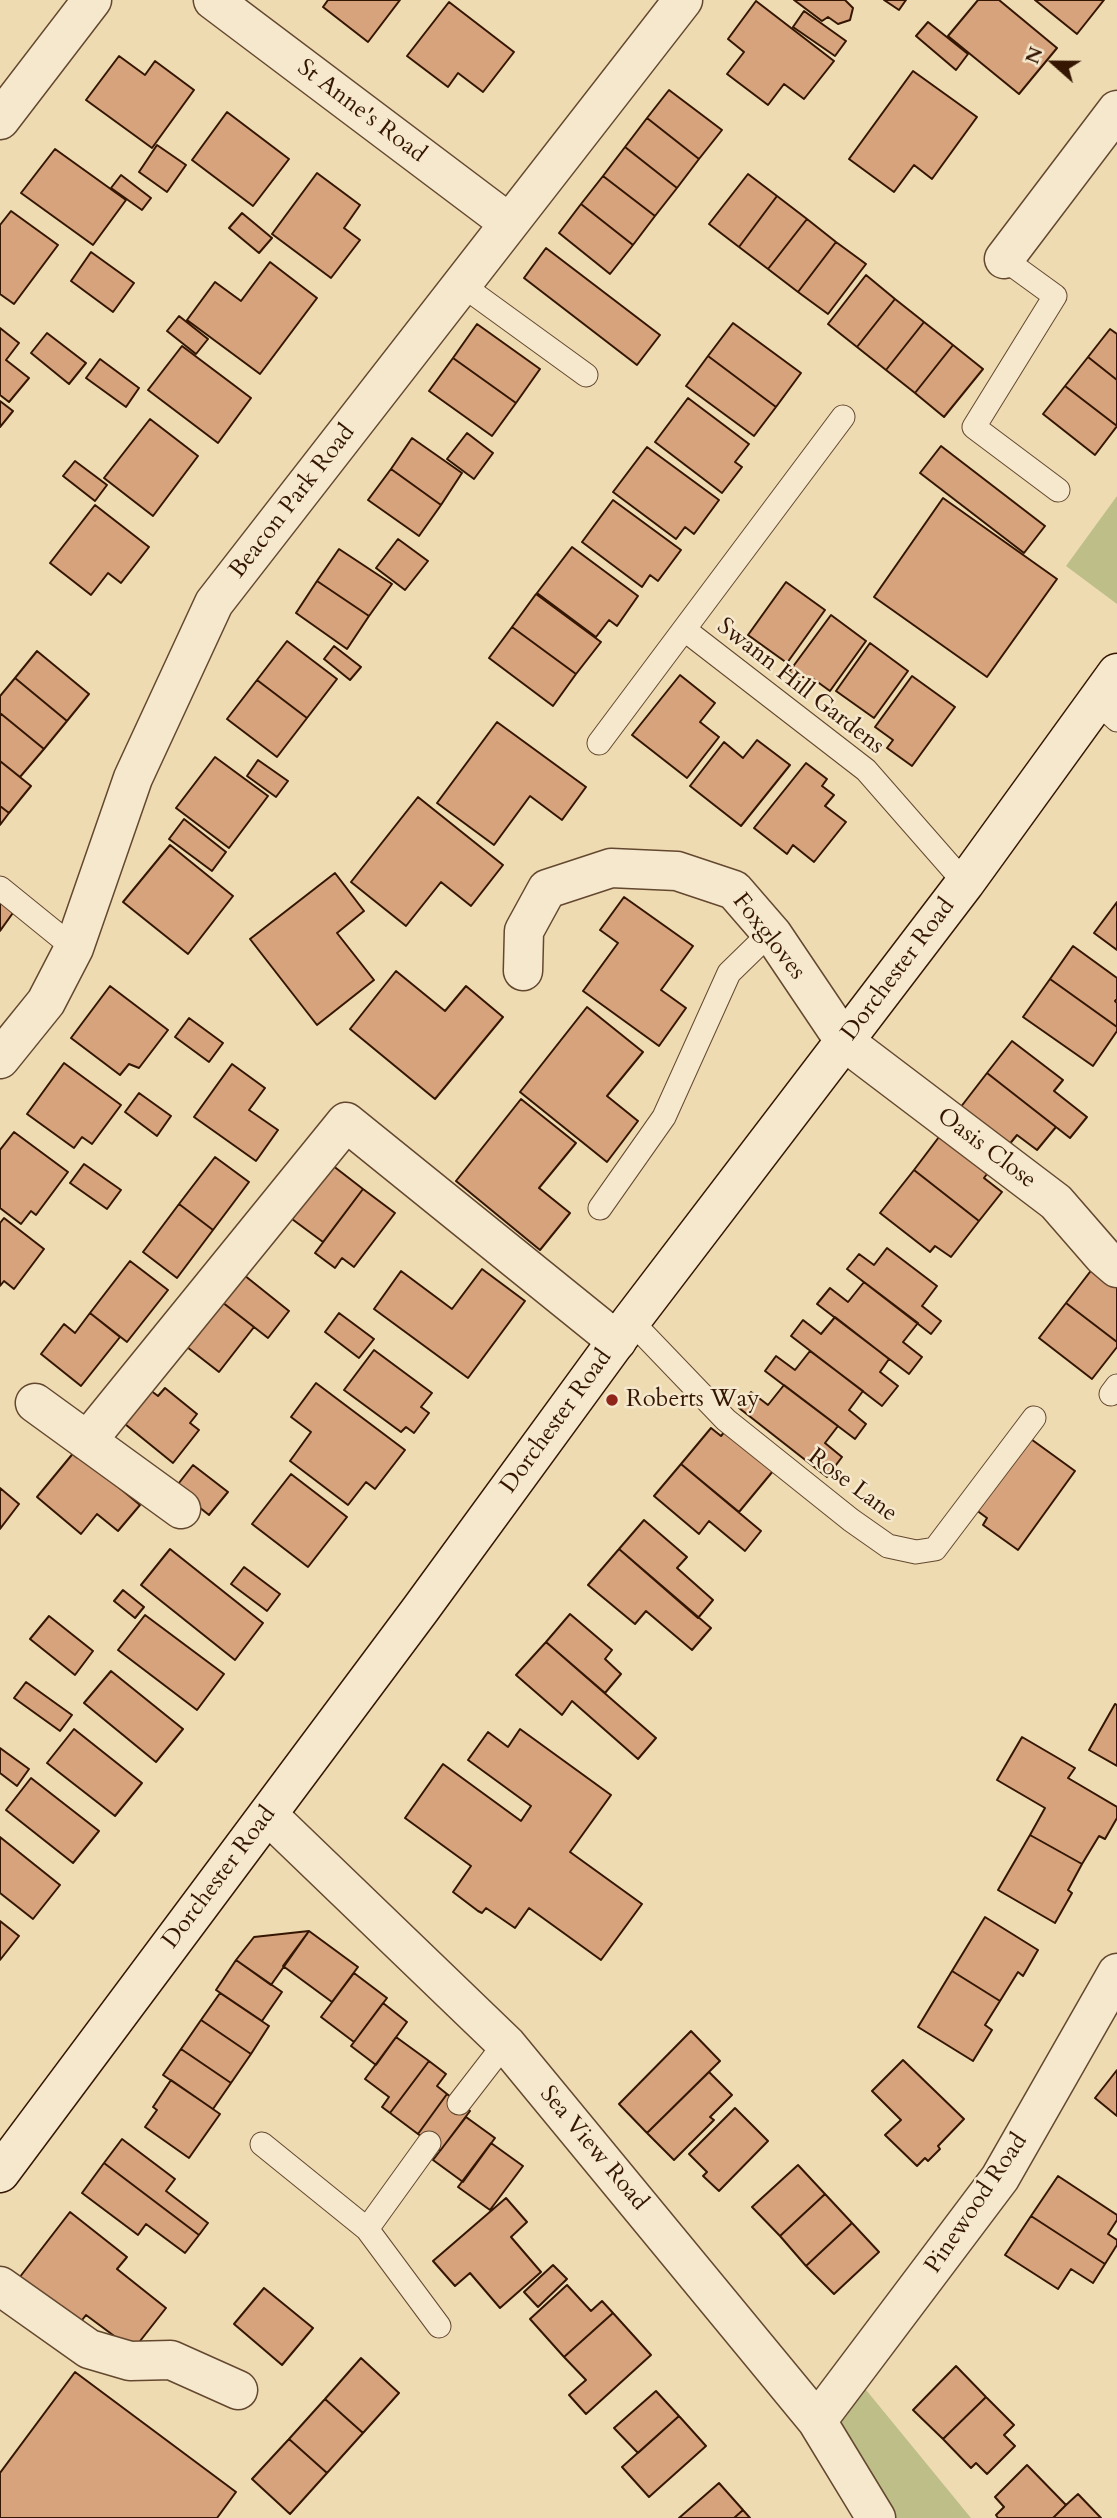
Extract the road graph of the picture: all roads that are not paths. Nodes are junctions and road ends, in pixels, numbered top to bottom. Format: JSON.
{"nodes":[{"id":1,"x":92,"y":0,"type":"edge"},
{"id":2,"x":213,"y":0,"type":"edge"},
{"id":3,"x":683,"y":0,"type":"edge"},
{"id":4,"x":1117,"y":110,"type":"edge"},
{"id":5,"x":0,"y":120,"type":"edge"},
{"id":6,"x":509,"y":223,"type":"junction"},
{"id":7,"x":1004,"y":259,"type":"joint"},
{"id":8,"x":462,"y":285,"type":"junction"},
{"id":9,"x":586,"y":374,"type":"dead end"},
{"id":10,"x":843,"y":417,"type":"dead end"},
{"id":11,"x":1058,"y":489,"type":"dead end"},
{"id":12,"x":685,"y":629,"type":"junction"},
{"id":13,"x":1110,"y":698,"type":"edge"},
{"id":14,"x":599,"y":743,"type":"dead end"},
{"id":15,"x":965,"y":883,"type":"junction"},
{"id":16,"x":0,"y":888,"type":"edge"},
{"id":17,"x":770,"y":933,"type":"junction"},
{"id":18,"x":74,"y":948,"type":"junction"},
{"id":19,"x":523,"y":971,"type":"dead end"},
{"id":20,"x":845,"y":1042,"type":"junction"},
{"id":21,"x":0,"y":1059,"type":"edge"},
{"id":22,"x":600,"y":1208,"type":"dead end"},
{"id":23,"x":1117,"y":1268,"type":"edge"},
{"id":24,"x":624,"y":1331,"type":"junction"},
{"id":25,"x":36,"y":1404,"type":"dead end"},
{"id":26,"x":1034,"y":1418,"type":"dead end"},
{"id":27,"x":87,"y":1441,"type":"junction"},
{"id":28,"x":181,"y":1509,"type":"dead end"},
{"id":29,"x":268,"y":1815,"type":"junction"},
{"id":30,"x":1117,"y":1973,"type":"edge"},
{"id":31,"x":507,"y":2045,"type":"junction"},
{"id":32,"x":459,"y":2103,"type":"dead end"},
{"id":33,"x":429,"y":2143,"type":"dead end"},
{"id":34,"x":262,"y":2144,"type":"dead end"},
{"id":35,"x":0,"y":2173,"type":"edge"},
{"id":36,"x":368,"y":2229,"type":"junction"},
{"id":37,"x":0,"y":2286,"type":"edge"},
{"id":38,"x":439,"y":2326,"type":"dead end"},
{"id":39,"x":237,"y":2390,"type":"dead end"},
{"id":40,"x":817,"y":2421,"type":"junction"},
{"id":41,"x":876,"y":2518,"type":"edge"}],
"edges":[{"from":1,"to":5,"type":"street"},
{"from":2,"to":6,"type":"street","name":"St Anne's Road"},
{"from":3,"to":6,"type":"street","name":"Beacon Park Road"},
{"from":4,"to":7,"type":"street"},
{"from":6,"to":8,"type":"street","name":"Beacon Park Road"},
{"from":7,"to":11,"type":"lane"},
{"from":8,"to":9,"type":"lane"},
{"from":8,"to":18,"type":"street","name":"Beacon Park Road"},
{"from":10,"to":12,"type":"lane","name":"Swann Hill Gardens"},
{"from":12,"to":14,"type":"lane","name":"Swann Hill Gardens"},
{"from":12,"to":15,"type":"lane","name":"Swann Hill Gardens"},
{"from":13,"to":15,"type":"street","name":"Dorchester Road"},
{"from":15,"to":20,"type":"street","name":"Dorchester Road"},
{"from":16,"to":18,"type":"lane"},
{"from":17,"to":19,"type":"street","name":"Foxgloves"},
{"from":17,"to":20,"type":"street","name":"Foxgloves"},
{"from":17,"to":22,"type":"lane"},
{"from":18,"to":21,"type":"street","name":"Beacon Park Road"},
{"from":20,"to":23,"type":"street","name":"Oasis Close"},
{"from":20,"to":24,"type":"street","name":"Dorchester Road"},
{"from":24,"to":26,"type":"lane","name":"Rose Lane"},
{"from":24,"to":27,"type":"street"},
{"from":24,"to":29,"type":"street","name":"Dorchester Road"},
{"from":25,"to":27,"type":"street"},
{"from":27,"to":28,"type":"street"},
{"from":29,"to":31,"type":"street","name":"Sea View Road"},
{"from":29,"to":35,"type":"street","name":"Dorchester Road"},
{"from":30,"to":40,"type":"street","name":"Pinewood Road"},
{"from":31,"to":32,"type":"lane"},
{"from":31,"to":40,"type":"street","name":"Sea View Road"},
{"from":33,"to":36,"type":"lane"},
{"from":34,"to":36,"type":"lane"},
{"from":36,"to":38,"type":"lane"},
{"from":37,"to":39,"type":"street"},
{"from":40,"to":41,"type":"street","name":"Sea View Road"}]}
